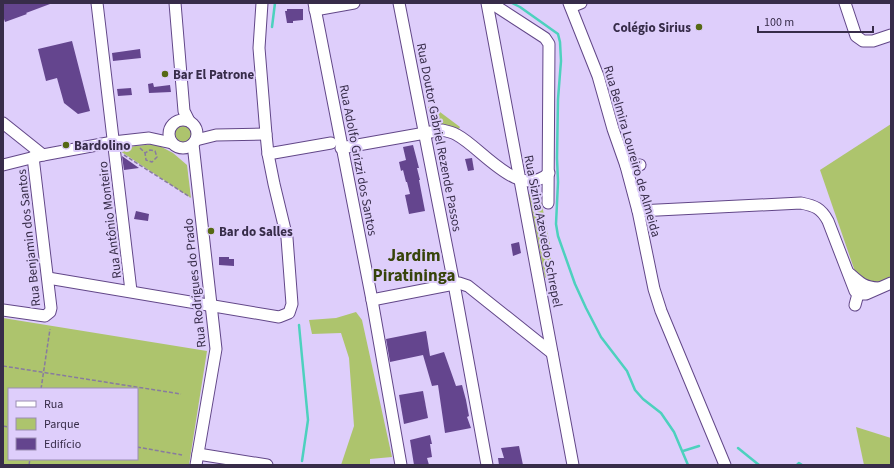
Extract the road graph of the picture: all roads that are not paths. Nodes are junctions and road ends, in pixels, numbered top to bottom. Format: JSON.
{"nodes":[{"id":1,"x":97,"y":3,"type":"edge"},
{"id":2,"x":175,"y":3,"type":"edge"},
{"id":3,"x":262,"y":3,"type":"edge"},
{"id":4,"x":354,"y":3,"type":"edge"},
{"id":5,"x":399,"y":3,"type":"edge"},
{"id":6,"x":487,"y":3,"type":"edge"},
{"id":7,"x":492,"y":3,"type":"edge"},
{"id":8,"x":845,"y":3,"type":"edge"},
{"id":9,"x":574,"y":4,"type":"edge"},
{"id":10,"x":314,"y":6,"type":"edge"},
{"id":11,"x":891,"y":35,"type":"edge"},
{"id":12,"x":3,"y":123,"type":"edge"},
{"id":13,"x":170,"y":128,"type":"junction"},
{"id":14,"x":194,"y":133,"type":"junction"},
{"id":15,"x":425,"y":133,"type":"junction"},
{"id":16,"x":266,"y":134,"type":"junction"},
{"id":17,"x":149,"y":138,"type":"junction"},
{"id":18,"x":331,"y":143,"type":"dead end"},
{"id":19,"x":114,"y":145,"type":"junction"},
{"id":20,"x":175,"y":145,"type":"junction"},
{"id":21,"x":342,"y":148,"type":"junction"},
{"id":22,"x":268,"y":154,"type":"junction"},
{"id":23,"x":38,"y":156,"type":"junction"},
{"id":24,"x":3,"y":165,"type":"edge"},
{"id":25,"x":640,"y":165,"type":"dead end"},
{"id":26,"x":626,"y":166,"type":"junction"},
{"id":27,"x":196,"y":169,"type":"junction"},
{"id":28,"x":549,"y":173,"type":"junction"},
{"id":29,"x":520,"y":180,"type":"junction"},
{"id":30,"x":548,"y":203,"type":"dead end"},
{"id":31,"x":638,"y":211,"type":"junction"},
{"id":32,"x":847,"y":270,"type":"junction"},
{"id":33,"x":48,"y":278,"type":"junction"},
{"id":34,"x":454,"y":284,"type":"junction"},
{"id":35,"x":891,"y":284,"type":"edge"},
{"id":36,"x":878,"y":288,"type":"junction"},
{"id":37,"x":132,"y":291,"type":"junction"},
{"id":38,"x":372,"y":300,"type":"junction"},
{"id":39,"x":212,"y":304,"type":"junction"},
{"id":40,"x":3,"y":310,"type":"edge"},
{"id":41,"x":548,"y":327,"type":"junction"},
{"id":42,"x":532,"y":337,"type":"junction"},
{"id":43,"x":552,"y":353,"type":"junction"},
{"id":44,"x":197,"y":459,"type":"edge"},
{"id":45,"x":267,"y":465,"type":"edge"},
{"id":46,"x":401,"y":465,"type":"edge"},
{"id":47,"x":487,"y":465,"type":"edge"},
{"id":48,"x":573,"y":465,"type":"edge"},
{"id":49,"x":725,"y":465,"type":"edge"}],
"edges":[{"from":1,"to":19,"type":"street","name":"Rua Antônio Monteiro"},
{"from":2,"to":14,"type":"street","name":"Rua Rodrigues do Prado"},
{"from":3,"to":16,"type":"street"},
{"from":4,"to":10,"type":"street"},
{"from":5,"to":15,"type":"street","name":"Rua Doutor Gabriel Rezende Passos"},
{"from":6,"to":29,"type":"street","name":"Rua Sizina Azevedo Schrepel"},
{"from":7,"to":28,"type":"street"},
{"from":8,"to":11,"type":"street"},
{"from":9,"to":26,"type":"street","name":"Rua Belmira Loureiro de Almeida"},
{"from":10,"to":21,"type":"street","name":"Rua Adolfo Grizzi dos Santos"},
{"from":12,"to":23,"type":"street"},
{"from":13,"to":14,"type":"street"},
{"from":13,"to":17,"type":"street"},
{"from":13,"to":20,"type":"street"},
{"from":14,"to":16,"type":"street"},
{"from":14,"to":20,"type":"street"},
{"from":14,"to":27,"type":"street","name":"Rua Rodrigues do Prado"},
{"from":15,"to":21,"type":"street"},
{"from":15,"to":29,"type":"street"},
{"from":15,"to":34,"type":"street","name":"Rua Doutor Gabriel Rezende Passos"},
{"from":16,"to":22,"type":"street"},
{"from":17,"to":19,"type":"street"},
{"from":17,"to":20,"type":"street"},
{"from":18,"to":22,"type":"street"},
{"from":19,"to":23,"type":"street"},
{"from":19,"to":37,"type":"street","name":"Rua Antônio Monteiro"},
{"from":20,"to":27,"type":"street"},
{"from":21,"to":38,"type":"street","name":"Rua Adolfo Grizzi dos Santos"},
{"from":22,"to":39,"type":"street"},
{"from":23,"to":24,"type":"street"},
{"from":23,"to":33,"type":"street","name":"Rua Benjamin dos Santos"},
{"from":25,"to":26,"type":"street"},
{"from":26,"to":31,"type":"street","name":"Rua Belmira Loureiro de Almeida"},
{"from":27,"to":39,"type":"street","name":"Rua Rodrigues do Prado"},
{"from":28,"to":29,"type":"street"},
{"from":28,"to":30,"type":"street"},
{"from":29,"to":41,"type":"street","name":"Rua Sizina Azevedo Schrepel"},
{"from":31,"to":32,"type":"street"},
{"from":31,"to":49,"type":"street","name":"Rua Belmira Loureiro de Almeida"},
{"from":32,"to":36,"type":"street"},
{"from":32,"to":36,"type":"street"},
{"from":33,"to":37,"type":"street"},
{"from":33,"to":40,"type":"street","name":"Rua Benjamin dos Santos"},
{"from":34,"to":38,"type":"street"},
{"from":34,"to":42,"type":"street"},
{"from":34,"to":47,"type":"street","name":"Rua Doutor Gabriel Rezende Passos"},
{"from":35,"to":36,"type":"street"},
{"from":37,"to":39,"type":"street"},
{"from":38,"to":46,"type":"street","name":"Rua Adolfo Grizzi dos Santos"},
{"from":39,"to":44,"type":"street","name":"Rua Rodrigues do Prado"},
{"from":41,"to":42,"type":"street"},
{"from":41,"to":43,"type":"street","name":"Rua Sizina Azevedo Schrepel"},
{"from":42,"to":43,"type":"street"},
{"from":43,"to":48,"type":"street","name":"Rua Sizina Azevedo Schrepel"},
{"from":44,"to":45,"type":"street"}]}
